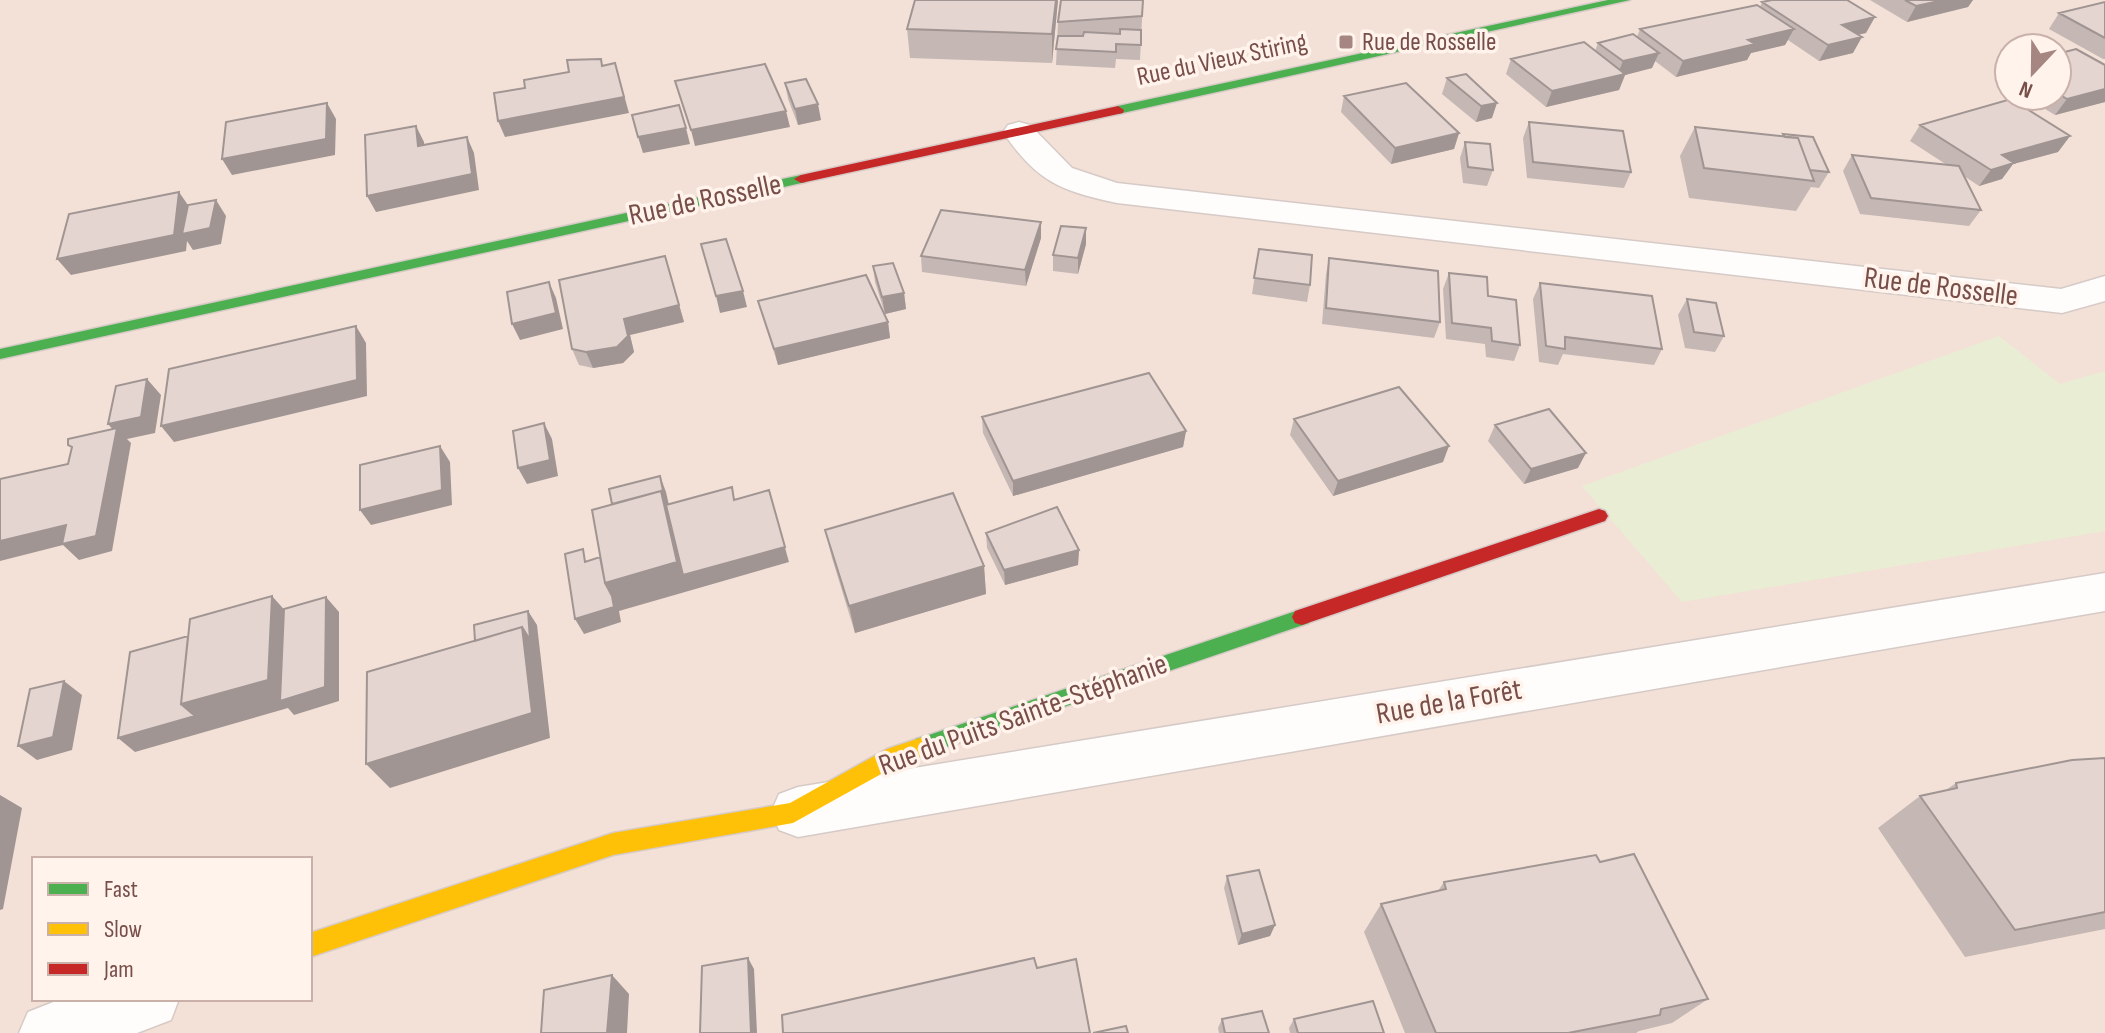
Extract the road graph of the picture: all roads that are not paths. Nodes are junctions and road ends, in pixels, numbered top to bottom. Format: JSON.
{"nodes":[{"id":1,"x":1624,"y":0,"type":"edge"},
{"id":2,"x":1019,"y":132,"type":"junction"},
{"id":3,"x":2105,"y":288,"type":"edge"},
{"id":4,"x":0,"y":354,"type":"edge"},
{"id":5,"x":1599,"y":516,"type":"dead end"},
{"id":6,"x":2105,"y":592,"type":"edge"},
{"id":7,"x":793,"y":813,"type":"junction"},
{"id":8,"x":312,"y":944,"type":"edge"},
{"id":9,"x":144,"y":1001,"type":"edge"},
{"id":10,"x":49,"y":1033,"type":"edge"}],
"edges":[{"from":1,"to":2,"type":"street","name":"Rue du Vieux Stiring"},
{"from":2,"to":3,"type":"street","name":"Rue de Rosselle"},
{"from":2,"to":4,"type":"street","name":"Rue de Rosselle"},
{"from":5,"to":7,"type":"street","name":"Rue du Puits Sainte-Stéphanie"},
{"from":6,"to":7,"type":"street","name":"Rue de la Forêt"},
{"from":7,"to":8,"type":"street","name":"Rue du Puits Sainte-Stéphanie"},
{"from":9,"to":10,"type":"street"}]}
